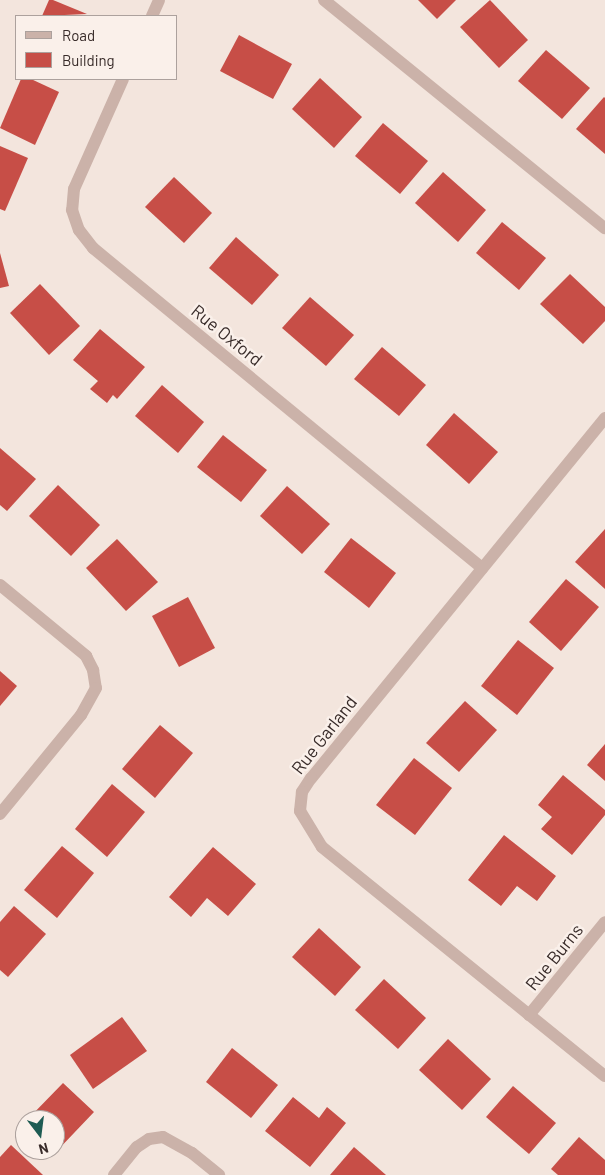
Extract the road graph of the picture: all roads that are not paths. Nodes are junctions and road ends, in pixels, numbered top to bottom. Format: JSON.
{"nodes":[{"id":1,"x":159,"y":0,"type":"edge"},
{"id":2,"x":324,"y":0,"type":"edge"},
{"id":3,"x":152,"y":15,"type":"edge"},
{"id":4,"x":123,"y":80,"type":"edge"},
{"id":5,"x":605,"y":228,"type":"edge"},
{"id":6,"x":605,"y":418,"type":"edge"},
{"id":7,"x":482,"y":568,"type":"junction"},
{"id":8,"x":0,"y":585,"type":"edge"},
{"id":9,"x":0,"y":814,"type":"edge"},
{"id":10,"x":605,"y":922,"type":"edge"},
{"id":11,"x":529,"y":1015,"type":"junction"},
{"id":12,"x":605,"y":1076,"type":"edge"},
{"id":13,"x":114,"y":1175,"type":"edge"},
{"id":14,"x":219,"y":1175,"type":"edge"}],
"edges":[{"from":1,"to":3,"type":"street"},
{"from":2,"to":5,"type":"street"},
{"from":4,"to":7,"type":"street","name":"Rue Oxford"},
{"from":6,"to":7,"type":"street","name":"Rue Garland"},
{"from":7,"to":11,"type":"street","name":"Rue Garland"},
{"from":8,"to":9,"type":"street"},
{"from":10,"to":11,"type":"street","name":"Rue Burns"},
{"from":11,"to":12,"type":"street","name":"Rue Garland"},
{"from":13,"to":14,"type":"street"}]}
